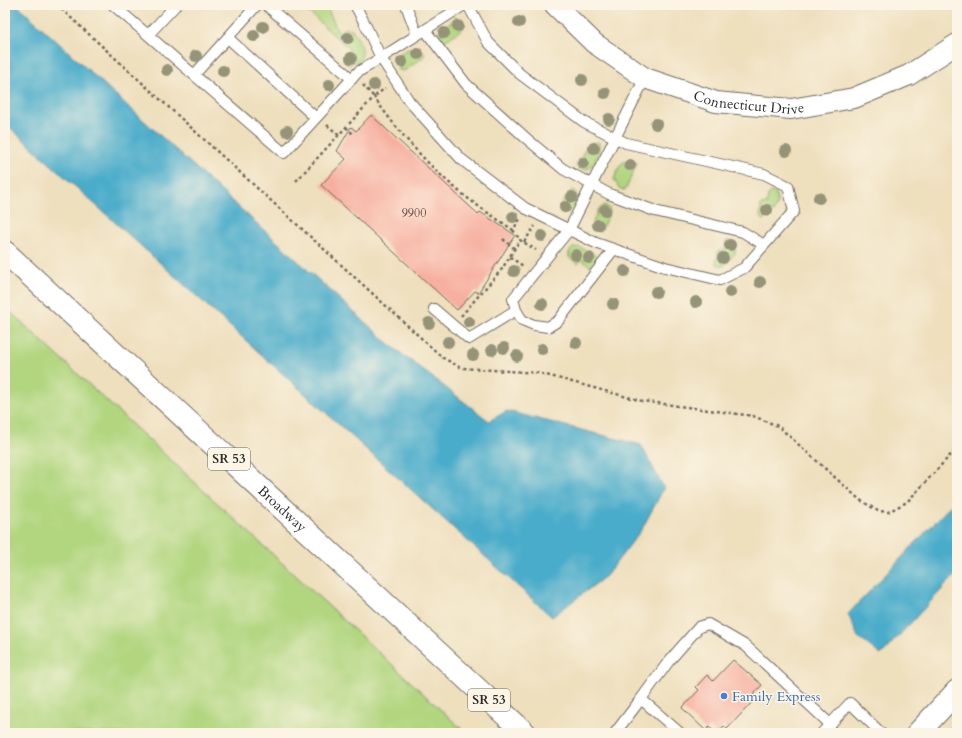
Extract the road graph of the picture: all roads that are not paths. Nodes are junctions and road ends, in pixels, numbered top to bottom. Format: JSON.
{"nodes":[{"id":1,"x":114,"y":5,"type":"edge"},
{"id":2,"x":176,"y":5,"type":"edge"},
{"id":3,"x":257,"y":5,"type":"edge"},
{"id":4,"x":266,"y":5,"type":"edge"},
{"id":5,"x":355,"y":5,"type":"edge"},
{"id":6,"x":406,"y":5,"type":"edge"},
{"id":7,"x":464,"y":5,"type":"edge"},
{"id":8,"x":468,"y":5,"type":"edge"},
{"id":9,"x":555,"y":5,"type":"edge"},
{"id":10,"x":421,"y":32,"type":"junction"},
{"id":11,"x":148,"y":35,"type":"junction"},
{"id":12,"x":228,"y":38,"type":"junction"},
{"id":13,"x":957,"y":44,"type":"edge"},
{"id":14,"x":381,"y":58,"type":"junction"},
{"id":15,"x":194,"y":75,"type":"junction"},
{"id":16,"x":645,"y":78,"type":"junction"},
{"id":17,"x":352,"y":79,"type":"junction"},
{"id":18,"x":316,"y":118,"type":"junction"},
{"id":19,"x":616,"y":137,"type":"junction"},
{"id":20,"x":592,"y":184,"type":"junction"},
{"id":21,"x":569,"y":230,"type":"junction"},
{"id":22,"x":764,"y":245,"type":"junction"},
{"id":23,"x":614,"y":250,"type":"junction"},
{"id":24,"x":5,"y":252,"type":"edge"},
{"id":25,"x":434,"y":309,"type":"dead end"},
{"id":26,"x":516,"y":310,"type":"junction"},
{"id":27,"x":957,"y":692,"type":"edge"},
{"id":28,"x":641,"y":699,"type":"junction"},
{"id":29,"x":830,"y":724,"type":"junction"},
{"id":30,"x":525,"y":733,"type":"edge"},
{"id":31,"x":615,"y":733,"type":"edge"},
{"id":32,"x":680,"y":733,"type":"edge"},
{"id":33,"x":822,"y":733,"type":"edge"},
{"id":34,"x":882,"y":733,"type":"edge"},
{"id":35,"x":918,"y":733,"type":"edge"}],
"edges":[{"from":1,"to":11,"type":"lane"},
{"from":2,"to":11,"type":"lane"},
{"from":3,"to":12,"type":"lane"},
{"from":4,"to":17,"type":"lane"},
{"from":5,"to":14,"type":"lane"},
{"from":6,"to":10,"type":"lane"},
{"from":7,"to":10,"type":"lane"},
{"from":8,"to":19,"type":"lane"},
{"from":9,"to":16,"type":"street","name":"Connecticut Drive"},
{"from":10,"to":14,"type":"lane"},
{"from":10,"to":20,"type":"lane"},
{"from":11,"to":15,"type":"lane"},
{"from":12,"to":15,"type":"lane"},
{"from":12,"to":18,"type":"lane"},
{"from":13,"to":16,"type":"street","name":"Connecticut Drive"},
{"from":14,"to":17,"type":"lane"},
{"from":14,"to":21,"type":"lane"},
{"from":15,"to":18,"type":"lane"},
{"from":16,"to":19,"type":"lane"},
{"from":17,"to":18,"type":"lane"},
{"from":19,"to":20,"type":"lane"},
{"from":19,"to":22,"type":"lane"},
{"from":20,"to":21,"type":"lane"},
{"from":20,"to":22,"type":"lane"},
{"from":21,"to":23,"type":"lane"},
{"from":21,"to":26,"type":"lane"},
{"from":22,"to":23,"type":"lane"},
{"from":23,"to":26,"type":"lane"},
{"from":24,"to":30,"type":"main road","name":"Broadway","number":"SR 53"},
{"from":25,"to":26,"type":"lane"},
{"from":27,"to":35,"type":"main road"},
{"from":28,"to":29,"type":"lane"},
{"from":28,"to":31,"type":"lane"},
{"from":28,"to":32,"type":"lane"},
{"from":29,"to":33,"type":"lane"},
{"from":29,"to":34,"type":"lane"}]}
